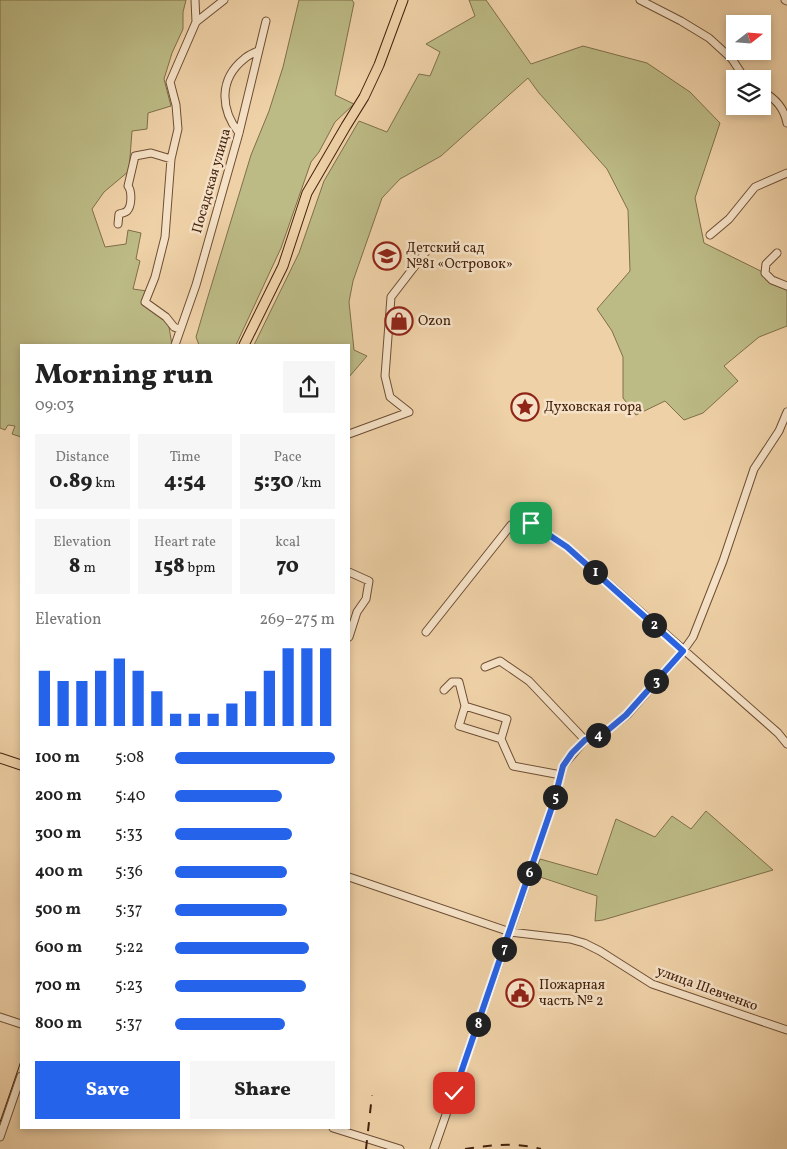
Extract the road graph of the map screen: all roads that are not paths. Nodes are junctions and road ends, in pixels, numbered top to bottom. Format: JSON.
{"nodes":[{"id":1,"x":195,"y":0,"type":"edge"},
{"id":2,"x":224,"y":0,"type":"edge"},
{"id":3,"x":403,"y":0,"type":"edge"},
{"id":4,"x":640,"y":0,"type":"edge"},
{"id":5,"x":266,"y":21,"type":"dead end"},
{"id":6,"x":196,"y":22,"type":"junction"},
{"id":7,"x":258,"y":51,"type":"junction"},
{"id":8,"x":739,"y":70,"type":"edge"},
{"id":9,"x":771,"y":97,"type":"edge"},
{"id":10,"x":787,"y":123,"type":"edge"},
{"id":11,"x":238,"y":133,"type":"junction"},
{"id":12,"x":171,"y":159,"type":"junction"},
{"id":13,"x":787,"y":173,"type":"edge"},
{"id":14,"x":118,"y":224,"type":"dead end"},
{"id":15,"x":710,"y":235,"type":"dead end"},
{"id":16,"x":428,"y":249,"type":"dead end"},
{"id":17,"x":777,"y":252,"type":"dead end"},
{"id":18,"x":787,"y":286,"type":"edge"},
{"id":19,"x":179,"y":329,"type":"junction"},
{"id":20,"x":175,"y":344,"type":"edge"},
{"id":21,"x":244,"y":344,"type":"edge"},
{"id":22,"x":787,"y":412,"type":"edge"},
{"id":23,"x":350,"y":434,"type":"edge"},
{"id":24,"x":350,"y":572,"type":"edge"},
{"id":25,"x":426,"y":632,"type":"dead end"},
{"id":26,"x":350,"y":633,"type":"edge"},
{"id":27,"x":683,"y":651,"type":"junction"},
{"id":28,"x":485,"y":667,"type":"dead end"},
{"id":29,"x":444,"y":690,"type":"dead end"},
{"id":30,"x":465,"y":706,"type":"junction"},
{"id":31,"x":501,"y":739,"type":"junction"},
{"id":32,"x":585,"y":740,"type":"junction"},
{"id":33,"x":787,"y":744,"type":"edge"},
{"id":34,"x":0,"y":758,"type":"edge"},
{"id":35,"x":20,"y":766,"type":"edge"},
{"id":36,"x":561,"y":775,"type":"junction"},
{"id":37,"x":350,"y":877,"type":"edge"},
{"id":38,"x":510,"y":932,"type":"junction"},
{"id":39,"x":0,"y":1017,"type":"edge"},
{"id":40,"x":20,"y":1024,"type":"edge"},
{"id":41,"x":787,"y":1030,"type":"edge"},
{"id":42,"x":20,"y":1079,"type":"edge"},
{"id":43,"x":336,"y":1129,"type":"edge"},
{"id":44,"x":0,"y":1137,"type":"edge"},
{"id":45,"x":400,"y":1149,"type":"edge"},
{"id":46,"x":434,"y":1149,"type":"edge"}],
"edges":[{"from":1,"to":6,"type":"street"},
{"from":2,"to":6,"type":"street"},
{"from":3,"to":21,"type":"main road"},
{"from":4,"to":8,"type":"street"},
{"from":5,"to":7,"type":"street","name":"Посадская улица"},
{"from":6,"to":12,"type":"street"},
{"from":7,"to":11,"type":"street","name":"Посадская улица"},
{"from":7,"to":11,"type":"street"},
{"from":9,"to":10,"type":"street"},
{"from":11,"to":19,"type":"street","name":"Посадская улица"},
{"from":12,"to":14,"type":"street"},
{"from":12,"to":19,"type":"street"},
{"from":13,"to":15,"type":"street"},
{"from":16,"to":23,"type":"street"},
{"from":17,"to":18,"type":"street"},
{"from":19,"to":20,"type":"street","name":"Посадская улица"},
{"from":22,"to":27,"type":"street"},
{"from":24,"to":26,"type":"street"},
{"from":25,"to":27,"type":"street"},
{"from":27,"to":32,"type":"street"},
{"from":27,"to":33,"type":"street"},
{"from":28,"to":32,"type":"street"},
{"from":29,"to":30,"type":"street"},
{"from":30,"to":31,"type":"street"},
{"from":30,"to":31,"type":"street"},
{"from":31,"to":36,"type":"street"},
{"from":32,"to":36,"type":"street"},
{"from":34,"to":35,"type":"main road"},
{"from":36,"to":38,"type":"street"},
{"from":37,"to":38,"type":"street","name":"улица Шевченко"},
{"from":38,"to":41,"type":"street","name":"улица Шевченко"},
{"from":38,"to":46,"type":"street"},
{"from":39,"to":40,"type":"street"},
{"from":42,"to":44,"type":"street"},
{"from":43,"to":45,"type":"street"}]}
